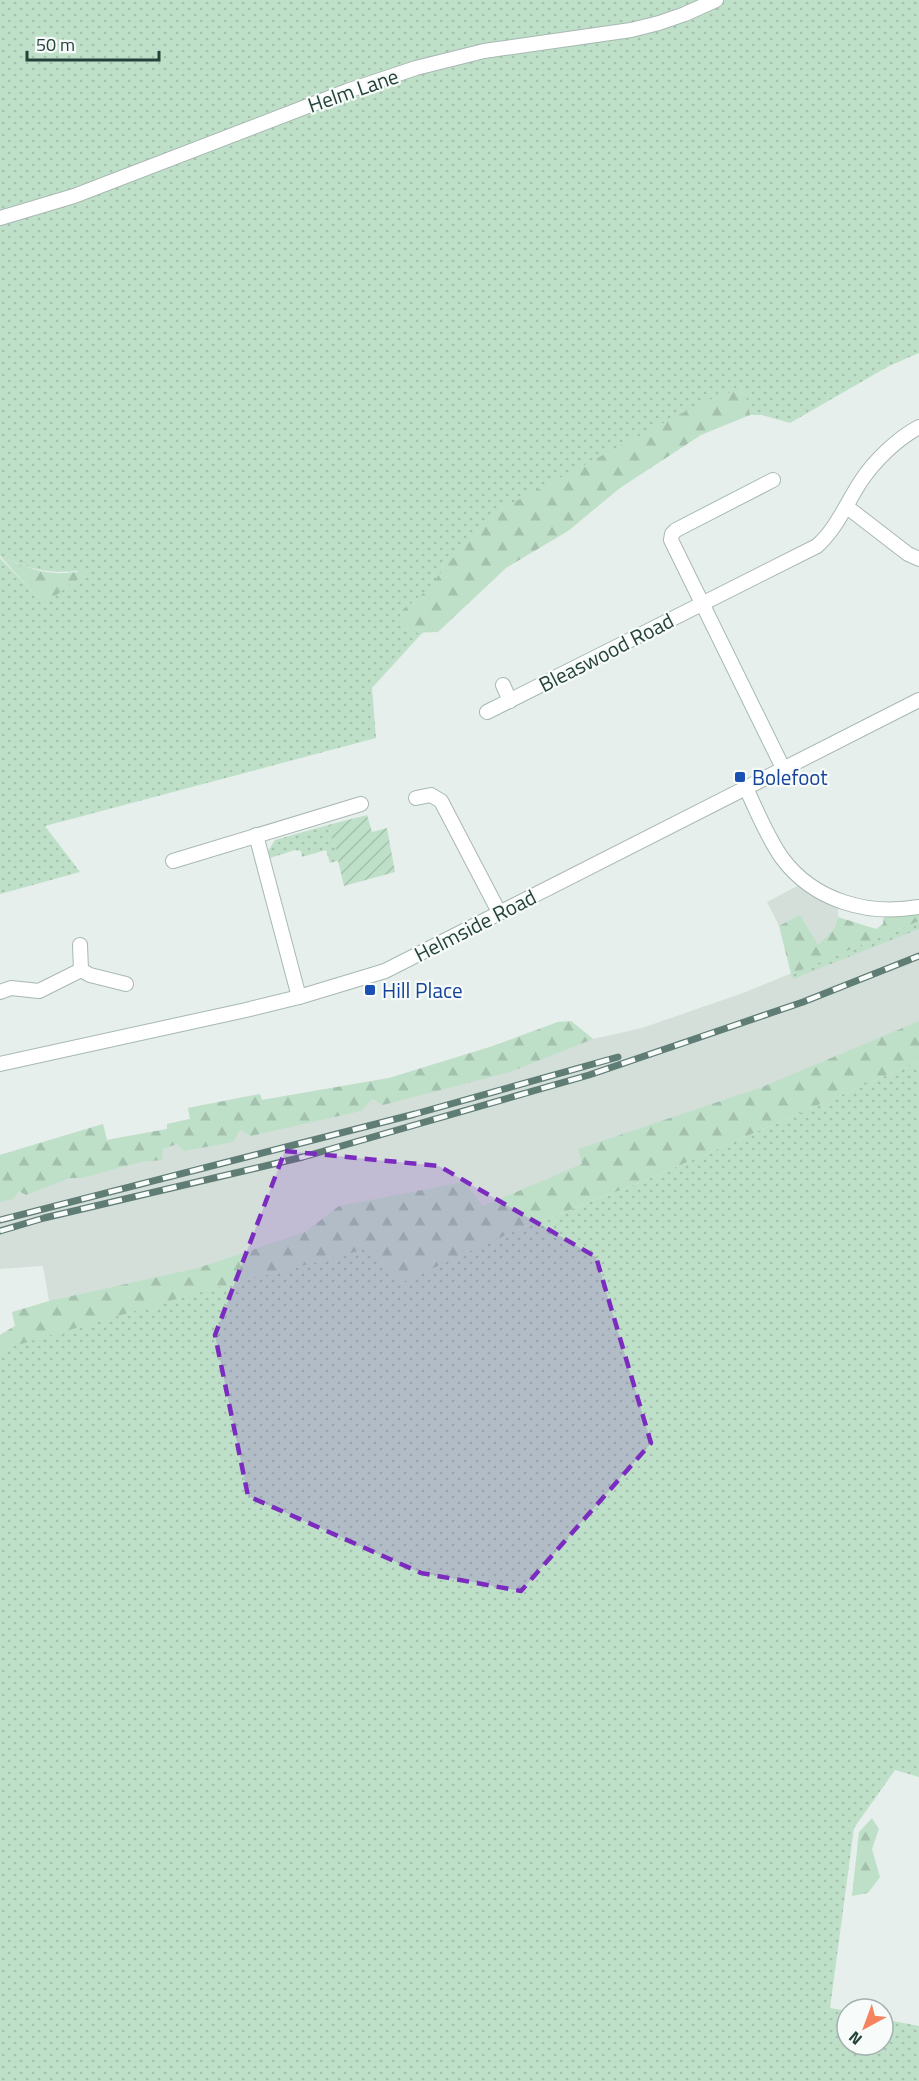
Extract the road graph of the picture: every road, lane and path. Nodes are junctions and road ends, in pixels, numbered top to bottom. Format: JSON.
{"nodes":[{"id":1,"x":716,"y":0,"type":"edge"},
{"id":2,"x":0,"y":218,"type":"edge"},
{"id":3,"x":919,"y":427,"type":"edge"},
{"id":4,"x":773,"y":480,"type":"dead end"},
{"id":5,"x":847,"y":507,"type":"junction"},
{"id":6,"x":919,"y":559,"type":"edge"},
{"id":7,"x":703,"y":604,"type":"junction"},
{"id":8,"x":503,"y":684,"type":"dead end"},
{"id":9,"x":919,"y":700,"type":"edge"},
{"id":10,"x":510,"y":701,"type":"junction"},
{"id":11,"x":487,"y":712,"type":"dead end"},
{"id":12,"x":783,"y":768,"type":"junction"},
{"id":13,"x":746,"y":788,"type":"junction"},
{"id":14,"x":416,"y":798,"type":"dead end"},
{"id":15,"x":361,"y":804,"type":"dead end"},
{"id":16,"x":256,"y":835,"type":"junction"},
{"id":17,"x":173,"y":861,"type":"dead end"},
{"id":18,"x":919,"y":907,"type":"edge"},
{"id":19,"x":499,"y":912,"type":"junction"},
{"id":20,"x":80,"y":945,"type":"dead end"},
{"id":21,"x":81,"y":970,"type":"junction"},
{"id":22,"x":126,"y":984,"type":"dead end"},
{"id":23,"x":0,"y":992,"type":"edge"},
{"id":24,"x":299,"y":997,"type":"junction"},
{"id":25,"x":0,"y":1064,"type":"edge"}],
"edges":[{"from":1,"to":2,"type":"street","name":"Helm Lane"},
{"from":3,"to":5,"type":"street","name":"Bleaswood Road"},
{"from":4,"to":7,"type":"street"},
{"from":5,"to":6,"type":"street"},
{"from":5,"to":7,"type":"street","name":"Bleaswood Road"},
{"from":7,"to":10,"type":"street","name":"Bleaswood Road"},
{"from":7,"to":12,"type":"street"},
{"from":8,"to":10,"type":"street"},
{"from":9,"to":12,"type":"street","name":"Helmside Road"},
{"from":10,"to":11,"type":"street","name":"Bleaswood Road"},
{"from":12,"to":13,"type":"street","name":"Helmside Road"},
{"from":13,"to":18,"type":"street"},
{"from":13,"to":19,"type":"street","name":"Helmside Road"},
{"from":14,"to":19,"type":"street"},
{"from":15,"to":16,"type":"street"},
{"from":16,"to":17,"type":"street"},
{"from":16,"to":24,"type":"street"},
{"from":19,"to":24,"type":"street","name":"Helmside Road"},
{"from":20,"to":21,"type":"street"},
{"from":21,"to":22,"type":"street"},
{"from":21,"to":23,"type":"street"},
{"from":24,"to":25,"type":"street","name":"Helmside Road"}]}
